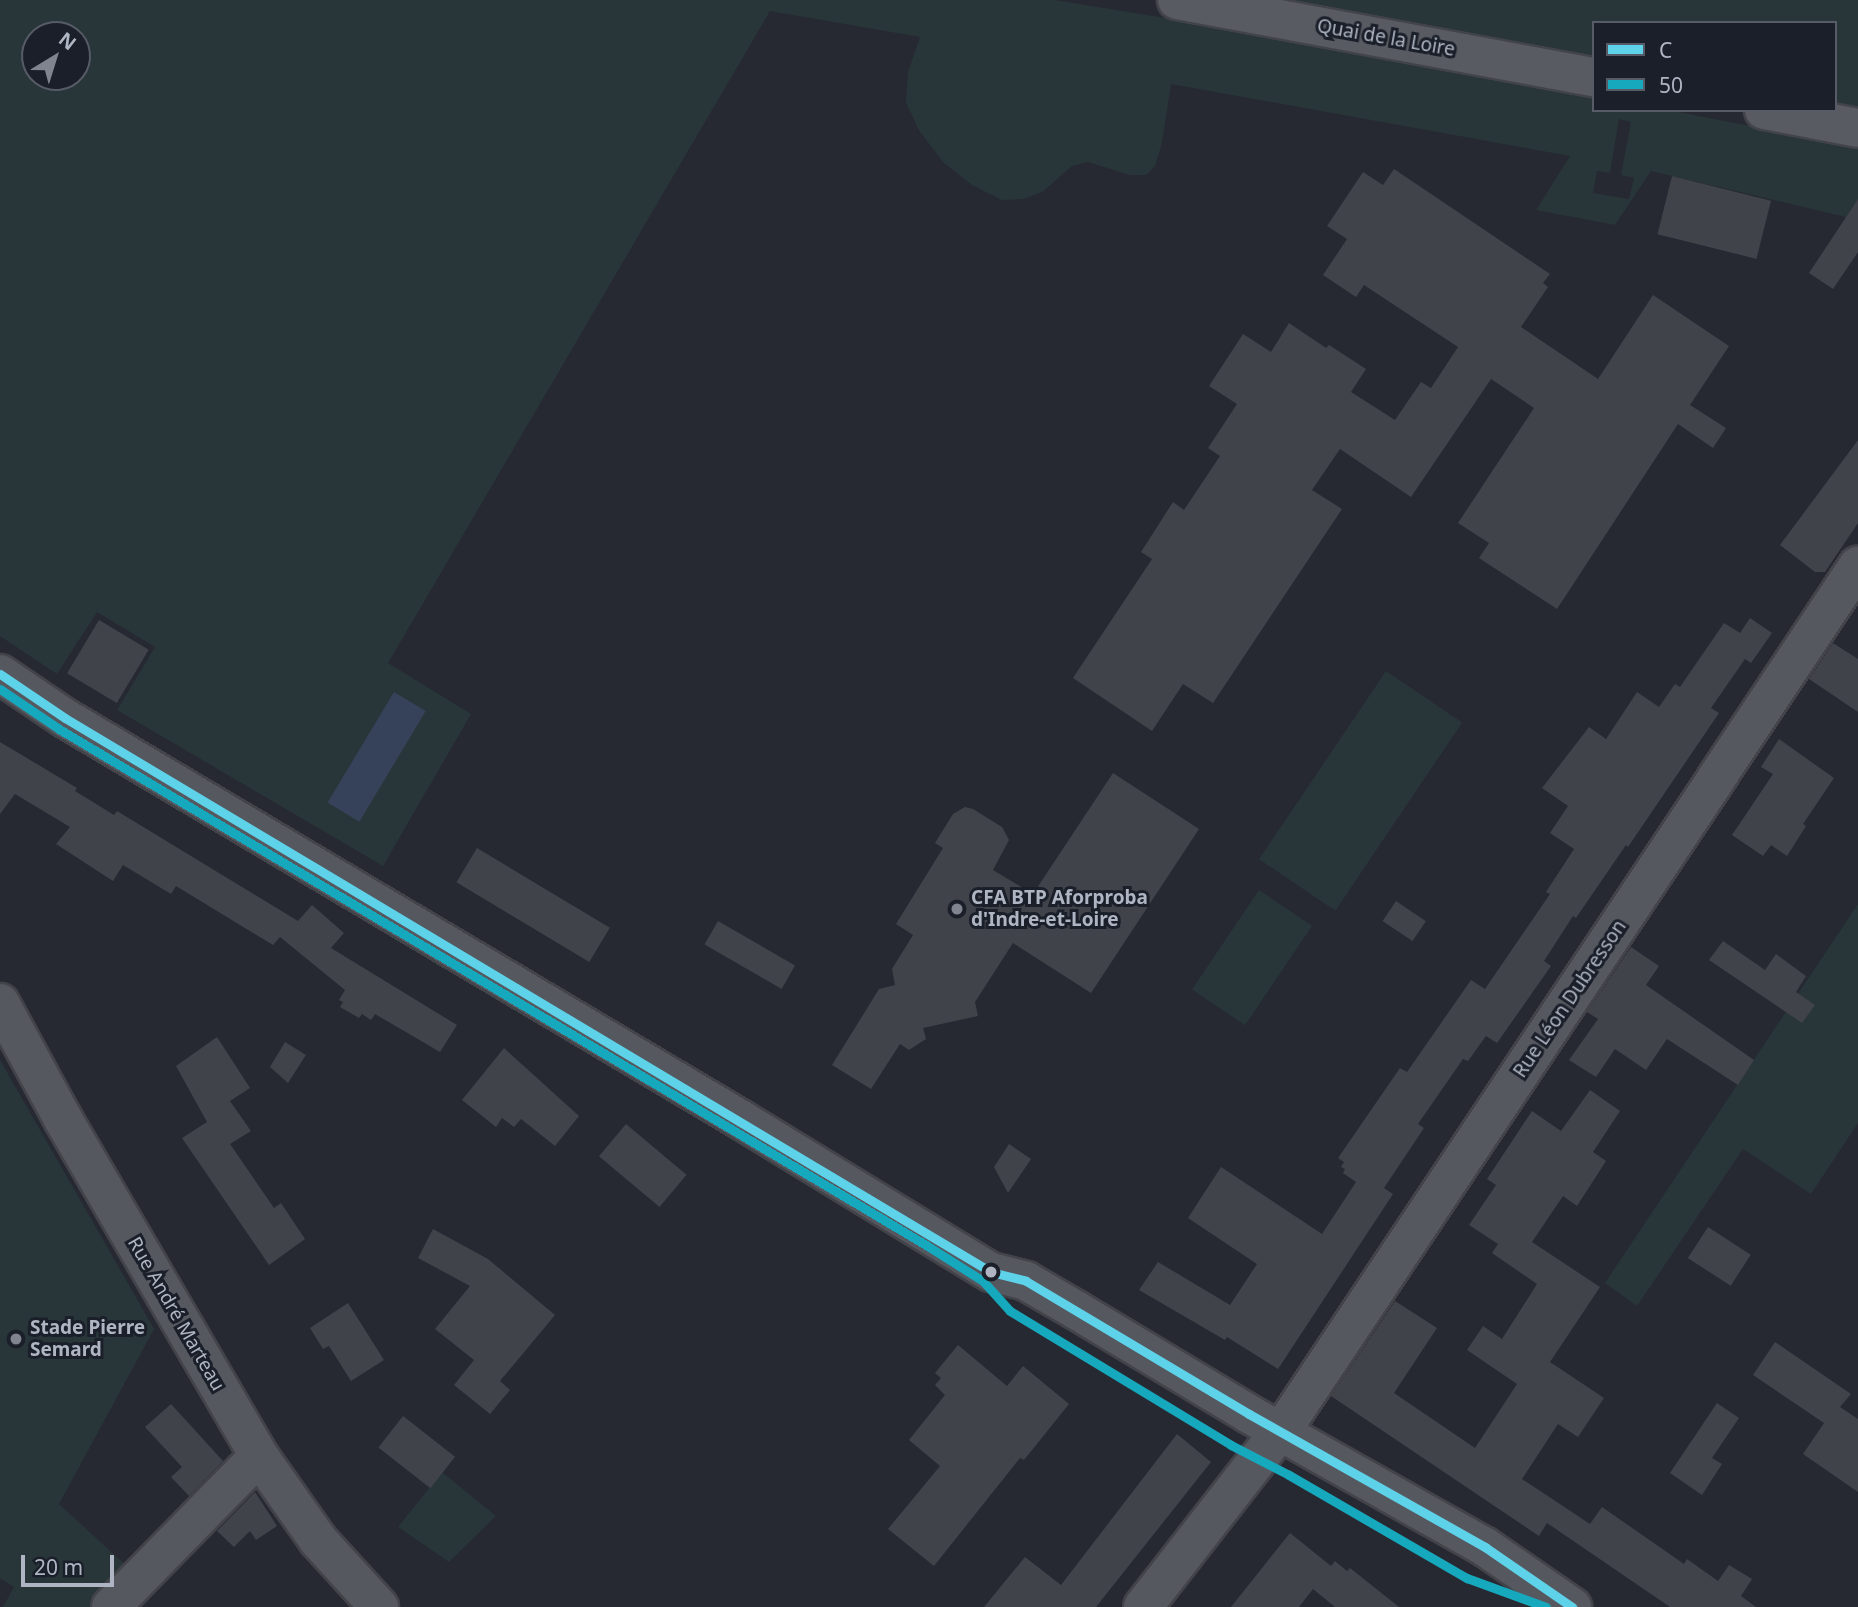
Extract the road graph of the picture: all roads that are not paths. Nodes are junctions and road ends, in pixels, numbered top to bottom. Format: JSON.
{"nodes":[{"id":1,"x":1177,"y":0,"type":"edge"},
{"id":2,"x":1592,"y":78,"type":"edge"},
{"id":3,"x":1774,"y":112,"type":"edge"},
{"id":4,"x":1858,"y":128,"type":"edge"},
{"id":5,"x":1858,"y":566,"type":"edge"},
{"id":6,"x":0,"y":674,"type":"edge"},
{"id":7,"x":0,"y":1003,"type":"edge"},
{"id":8,"x":1274,"y":1441,"type":"junction"},
{"id":9,"x":259,"y":1456,"type":"junction"},
{"id":10,"x":1563,"y":1602,"type":"edge"},
{"id":11,"x":111,"y":1607,"type":"edge"},
{"id":12,"x":379,"y":1607,"type":"edge"},
{"id":13,"x":1143,"y":1607,"type":"edge"}],
"edges":[{"from":1,"to":2,"type":"main road","name":"Quai de la Loire"},
{"from":3,"to":4,"type":"main road"},
{"from":5,"to":8,"type":"street","name":"Rue Léon Dubresson"},
{"from":6,"to":8,"type":"street"},
{"from":7,"to":9,"type":"street","name":"Rue André Marteau"},
{"from":8,"to":10,"type":"street"},
{"from":8,"to":13,"type":"street","name":"Rue Léon Dubresson"},
{"from":9,"to":11,"type":"street"},
{"from":9,"to":12,"type":"street","name":"Rue André Marteau"}]}
